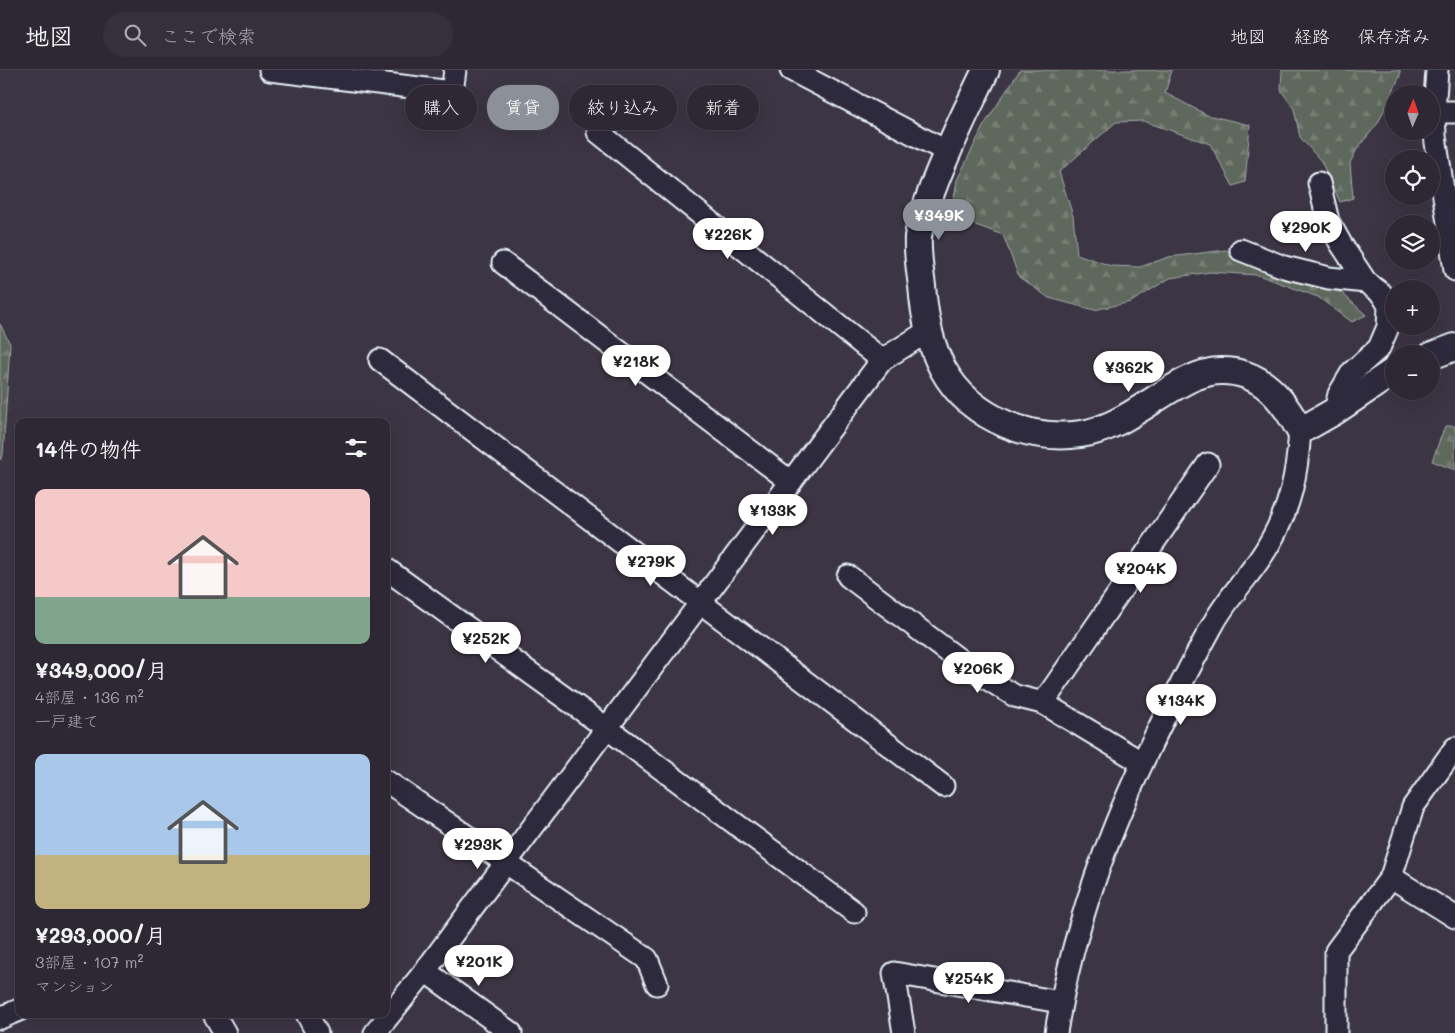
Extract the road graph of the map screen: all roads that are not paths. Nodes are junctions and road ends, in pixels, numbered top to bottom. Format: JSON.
{"nodes":[{"id":1,"x":270,"y":70,"type":"edge"},
{"id":2,"x":455,"y":70,"type":"edge"},
{"id":3,"x":791,"y":70,"type":"edge"},
{"id":4,"x":986,"y":70,"type":"edge"},
{"id":5,"x":1437,"y":70,"type":"edge"},
{"id":6,"x":1436,"y":85,"type":"edge"},
{"id":7,"x":1440,"y":112,"type":"edge"},
{"id":8,"x":1455,"y":112,"type":"edge"},
{"id":9,"x":598,"y":132,"type":"dead end"},
{"id":10,"x":1436,"y":140,"type":"edge"},
{"id":11,"x":946,"y":151,"type":"junction"},
{"id":12,"x":1319,"y":183,"type":"dead end"},
{"id":13,"x":1241,"y":250,"type":"dead end"},
{"id":14,"x":503,"y":264,"type":"dead end"},
{"id":15,"x":1455,"y":270,"type":"edge"},
{"id":16,"x":1366,"y":282,"type":"junction"},
{"id":17,"x":928,"y":331,"type":"junction"},
{"id":18,"x":1455,"y":347,"type":"edge"},
{"id":19,"x":1440,"y":353,"type":"edge"},
{"id":20,"x":380,"y":360,"type":"dead end"},
{"id":21,"x":882,"y":360,"type":"junction"},
{"id":22,"x":1385,"y":376,"type":"edge"},
{"id":23,"x":1335,"y":411,"type":"junction"},
{"id":24,"x":1300,"y":431,"type":"junction"},
{"id":25,"x":1208,"y":464,"type":"dead end"},
{"id":26,"x":791,"y":482,"type":"junction"},
{"id":27,"x":390,"y":572,"type":"edge"},
{"id":28,"x":848,"y":576,"type":"dead end"},
{"id":29,"x":701,"y":602,"type":"junction"},
{"id":30,"x":1043,"y":704,"type":"junction"},
{"id":31,"x":608,"y":729,"type":"junction"},
{"id":32,"x":1455,"y":748,"type":"edge"},
{"id":33,"x":1141,"y":762,"type":"junction"},
{"id":34,"x":390,"y":784,"type":"edge"},
{"id":35,"x":943,"y":786,"type":"dead end"},
{"id":36,"x":506,"y":863,"type":"junction"},
{"id":37,"x":1391,"y":877,"type":"junction"},
{"id":38,"x":854,"y":912,"type":"dead end"},
{"id":39,"x":1455,"y":917,"type":"edge"},
{"id":40,"x":425,"y":972,"type":"junction"},
{"id":41,"x":657,"y":984,"type":"dead end"},
{"id":42,"x":1060,"y":1002,"type":"junction"},
{"id":43,"x":15,"y":1012,"type":"edge"},
{"id":44,"x":390,"y":1015,"type":"edge"},
{"id":45,"x":0,"y":1018,"type":"edge"},
{"id":46,"x":216,"y":1018,"type":"edge"},
{"id":47,"x":309,"y":1018,"type":"edge"},
{"id":48,"x":387,"y":1018,"type":"edge"},
{"id":49,"x":224,"y":1033,"type":"edge"},
{"id":50,"x":317,"y":1033,"type":"edge"},
{"id":51,"x":375,"y":1033,"type":"edge"},
{"id":52,"x":511,"y":1033,"type":"edge"},
{"id":53,"x":904,"y":1033,"type":"edge"},
{"id":54,"x":1056,"y":1033,"type":"edge"},
{"id":55,"x":1336,"y":1033,"type":"edge"}],
"edges":[{"from":1,"to":2,"type":"street"},
{"from":3,"to":11,"type":"street"},
{"from":4,"to":11,"type":"street"},
{"from":5,"to":6,"type":"street"},
{"from":7,"to":8,"type":"street"},
{"from":9,"to":21,"type":"street"},
{"from":10,"to":15,"type":"street"},
{"from":11,"to":17,"type":"street"},
{"from":12,"to":16,"type":"street"},
{"from":13,"to":16,"type":"street"},
{"from":14,"to":26,"type":"street"},
{"from":16,"to":23,"type":"street"},
{"from":17,"to":21,"type":"street"},
{"from":17,"to":24,"type":"street"},
{"from":18,"to":19,"type":"street"},
{"from":20,"to":29,"type":"street"},
{"from":21,"to":26,"type":"street"},
{"from":22,"to":23,"type":"street"},
{"from":23,"to":24,"type":"street"},
{"from":24,"to":33,"type":"street"},
{"from":25,"to":30,"type":"street"},
{"from":26,"to":29,"type":"street"},
{"from":27,"to":31,"type":"street"},
{"from":28,"to":30,"type":"street"},
{"from":29,"to":31,"type":"street"},
{"from":29,"to":35,"type":"street"},
{"from":30,"to":33,"type":"street"},
{"from":31,"to":36,"type":"street"},
{"from":31,"to":38,"type":"street"},
{"from":32,"to":37,"type":"street"},
{"from":33,"to":42,"type":"street"},
{"from":34,"to":36,"type":"street"},
{"from":36,"to":40,"type":"street"},
{"from":36,"to":41,"type":"street"},
{"from":37,"to":39,"type":"street"},
{"from":37,"to":55,"type":"street"},
{"from":40,"to":44,"type":"street"},
{"from":40,"to":52,"type":"street"},
{"from":42,"to":53,"type":"street"},
{"from":42,"to":54,"type":"street"},
{"from":43,"to":45,"type":"street"},
{"from":46,"to":49,"type":"street"},
{"from":47,"to":50,"type":"street"},
{"from":48,"to":51,"type":"street"}]}
